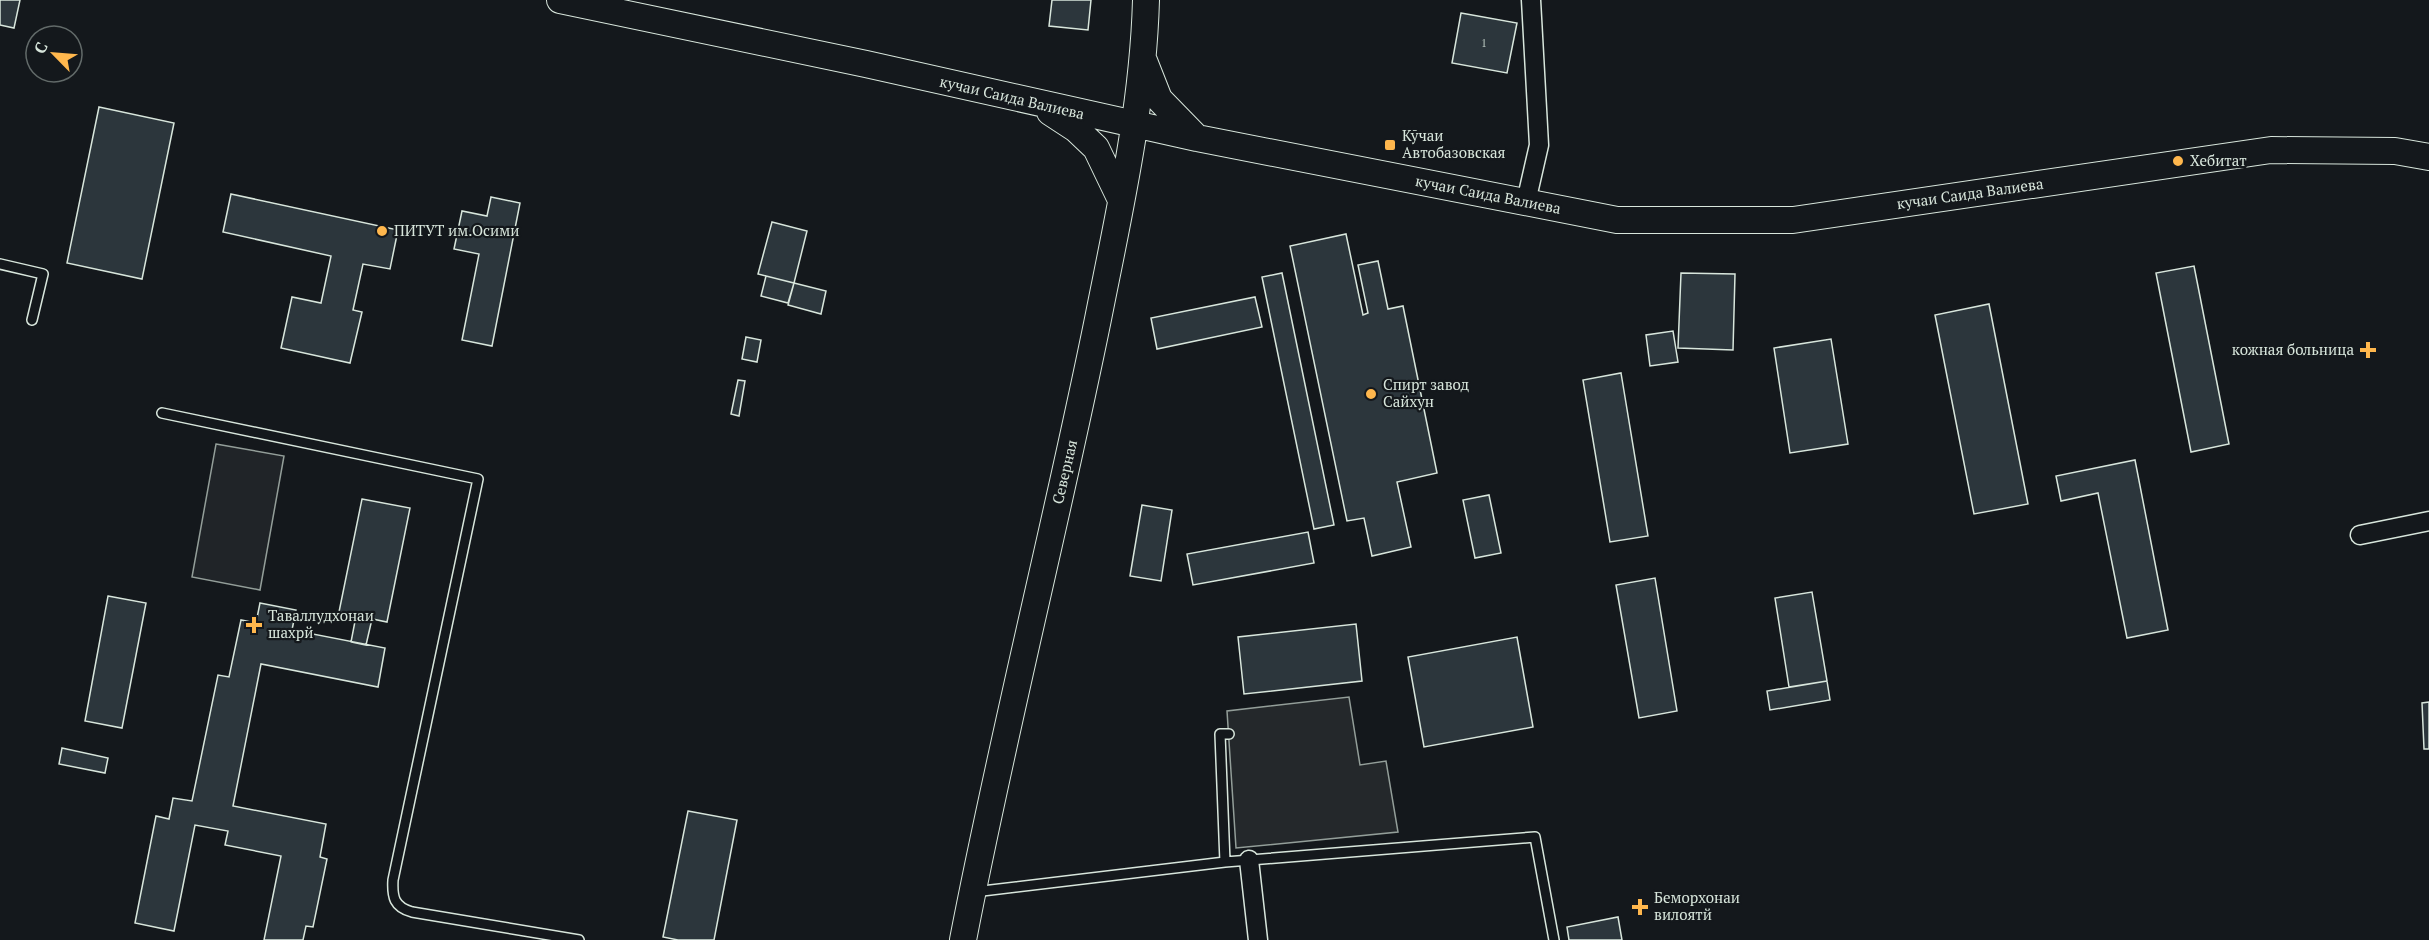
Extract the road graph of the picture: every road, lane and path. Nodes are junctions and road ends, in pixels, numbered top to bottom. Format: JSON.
{"nodes":[{"id":1,"x":560,"y":0,"type":"edge"},
{"id":2,"x":1146,"y":0,"type":"edge"},
{"id":3,"x":1531,"y":0,"type":"edge"},
{"id":4,"x":1142,"y":58,"type":"junction"},
{"id":5,"x":1037,"y":104,"type":"junction"},
{"id":6,"x":1134,"y":125,"type":"junction"},
{"id":7,"x":1197,"y":138,"type":"junction"},
{"id":8,"x":2429,"y":157,"type":"edge"},
{"id":9,"x":1121,"y":200,"type":"junction"},
{"id":10,"x":1526,"y":202,"type":"junction"},
{"id":11,"x":0,"y":264,"type":"edge"},
{"id":12,"x":32,"y":320,"type":"dead end"},
{"id":13,"x":162,"y":413,"type":"dead end"},
{"id":14,"x":2429,"y":521,"type":"edge"},
{"id":15,"x":2360,"y":535,"type":"dead end"},
{"id":16,"x":1229,"y":734,"type":"dead end"},
{"id":17,"x":1249,"y":860,"type":"junction"},
{"id":18,"x":1225,"y":862,"type":"junction"},
{"id":19,"x":972,"y":892,"type":"junction"},
{"id":20,"x":579,"y":940,"type":"edge"},
{"id":21,"x":963,"y":940,"type":"edge"},
{"id":22,"x":1258,"y":940,"type":"edge"},
{"id":23,"x":1554,"y":940,"type":"edge"}],
"edges":[{"from":1,"to":5,"type":"street","name":"кучаи Саида Валиева"},
{"from":2,"to":4,"type":"street","name":"Северная"},
{"from":3,"to":10,"type":"street"},
{"from":4,"to":6,"type":"street","name":"Северная"},
{"from":4,"to":7,"type":"street"},
{"from":5,"to":6,"type":"street","name":"кучаи Саида Валиева"},
{"from":5,"to":9,"type":"street"},
{"from":6,"to":7,"type":"street","name":"кучаи Саида Валиева"},
{"from":6,"to":9,"type":"street","name":"Северная"},
{"from":7,"to":10,"type":"street","name":"кучаи Саида Валиева"},
{"from":8,"to":10,"type":"street","name":"кучаи Саида Валиева"},
{"from":9,"to":19,"type":"street","name":"Северная"},
{"from":11,"to":12,"type":"lane"},
{"from":13,"to":20,"type":"lane"},
{"from":14,"to":15,"type":"street"},
{"from":16,"to":18,"type":"lane"},
{"from":17,"to":18,"type":"lane"},
{"from":17,"to":22,"type":"street"},
{"from":17,"to":23,"type":"lane"},
{"from":18,"to":19,"type":"lane"},
{"from":19,"to":21,"type":"street","name":"Северная"}]}
